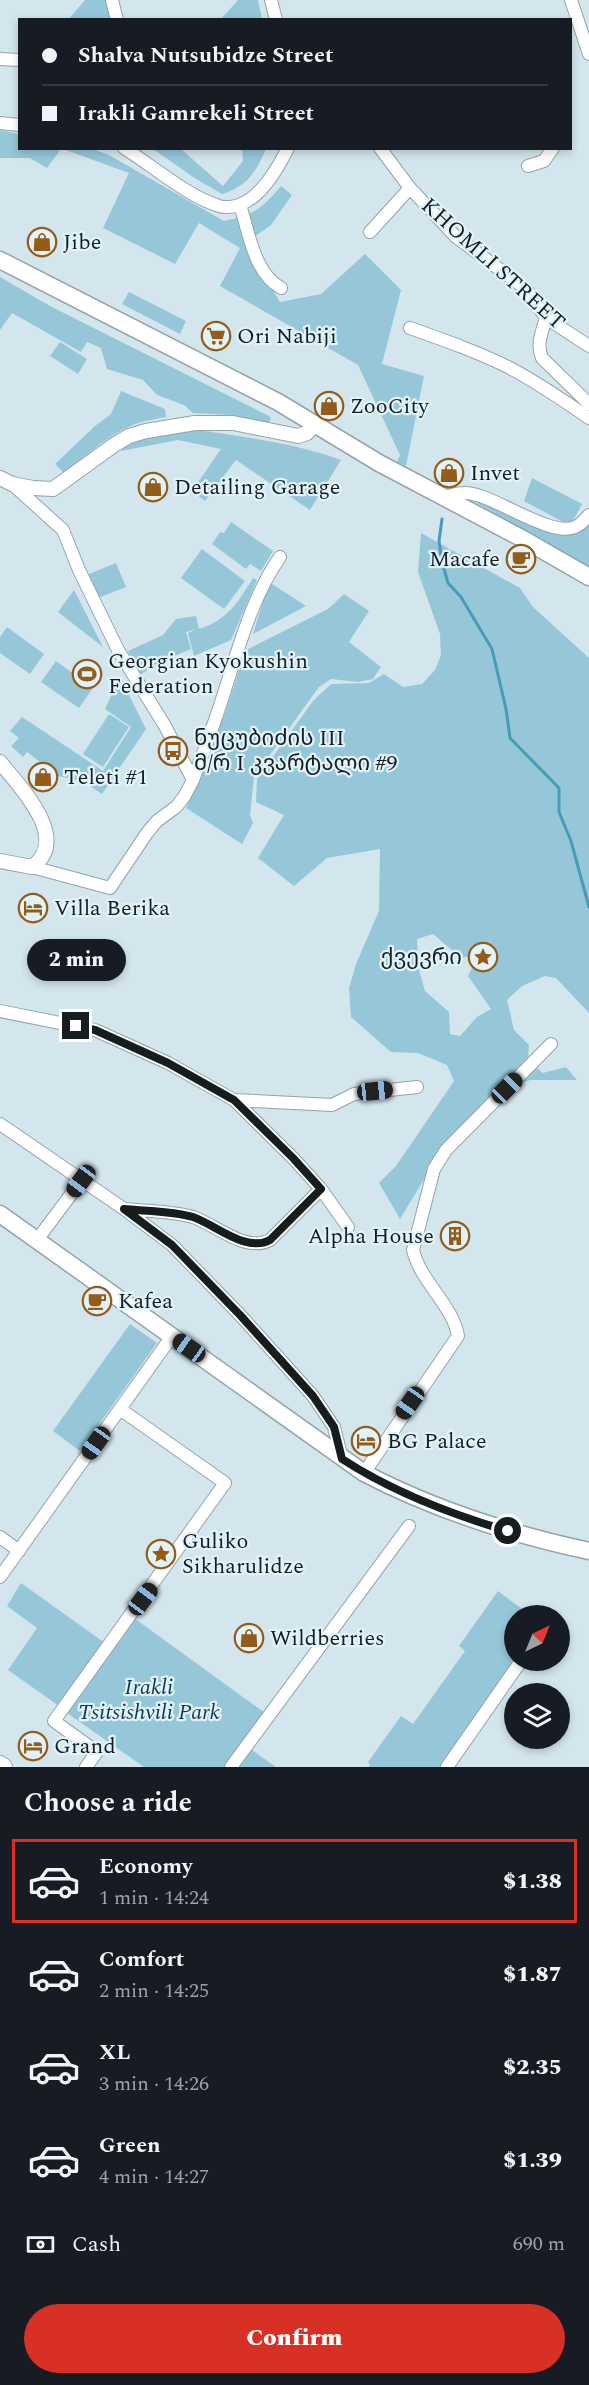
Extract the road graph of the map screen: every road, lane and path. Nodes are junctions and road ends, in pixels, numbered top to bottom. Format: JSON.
{"nodes":[{"id":1,"x":112,"y":0,"type":"edge"},
{"id":2,"x":270,"y":0,"type":"edge"},
{"id":3,"x":571,"y":0,"type":"edge"},
{"id":4,"x":116,"y":18,"type":"edge"},
{"id":5,"x":275,"y":18,"type":"edge"},
{"id":6,"x":580,"y":38,"type":"edge"},
{"id":7,"x":589,"y":54,"type":"edge"},
{"id":8,"x":0,"y":59,"type":"edge"},
{"id":9,"x":18,"y":60,"type":"edge"},
{"id":10,"x":0,"y":123,"type":"edge"},
{"id":11,"x":18,"y":125,"type":"edge"},
{"id":12,"x":127,"y":150,"type":"edge"},
{"id":13,"x":287,"y":150,"type":"edge"},
{"id":14,"x":382,"y":150,"type":"edge"},
{"id":15,"x":552,"y":150,"type":"edge"},
{"id":16,"x":528,"y":166,"type":"dead end"},
{"id":17,"x":410,"y":188,"type":"junction"},
{"id":18,"x":240,"y":205,"type":"junction"},
{"id":19,"x":370,"y":232,"type":"dead end"},
{"id":20,"x":0,"y":260,"type":"edge"},
{"id":21,"x":281,"y":288,"type":"dead end"},
{"id":22,"x":546,"y":318,"type":"junction"},
{"id":23,"x":410,"y":328,"type":"dead end"},
{"id":24,"x":589,"y":345,"type":"edge"},
{"id":25,"x":589,"y":404,"type":"edge"},
{"id":26,"x":589,"y":418,"type":"edge"},
{"id":27,"x":314,"y":425,"type":"junction"},
{"id":28,"x":6,"y":481,"type":"edge"},
{"id":29,"x":53,"y":489,"type":"junction"},
{"id":30,"x":445,"y":497,"type":"junction"},
{"id":31,"x":589,"y":514,"type":"edge"},
{"id":32,"x":51,"y":518,"type":"junction"},
{"id":33,"x":280,"y":557,"type":"dead end"},
{"id":34,"x":589,"y":577,"type":"edge"},
{"id":35,"x":0,"y":762,"type":"edge"},
{"id":36,"x":193,"y":780,"type":"junction"},
{"id":37,"x":0,"y":861,"type":"edge"},
{"id":38,"x":32,"y":867,"type":"junction"},
{"id":39,"x":0,"y":1011,"type":"edge"},
{"id":40,"x":551,"y":1044,"type":"dead end"},
{"id":41,"x":417,"y":1087,"type":"dead end"},
{"id":42,"x":234,"y":1100,"type":"junction"},
{"id":43,"x":0,"y":1124,"type":"edge"},
{"id":44,"x":81,"y":1181,"type":"junction"},
{"id":45,"x":321,"y":1189,"type":"junction"},
{"id":46,"x":124,"y":1209,"type":"junction"},
{"id":47,"x":0,"y":1214,"type":"edge"},
{"id":48,"x":348,"y":1227,"type":"dead end"},
{"id":49,"x":37,"y":1240,"type":"junction"},
{"id":50,"x":172,"y":1336,"type":"junction"},
{"id":51,"x":120,"y":1409,"type":"junction"},
{"id":52,"x":342,"y":1459,"type":"junction"},
{"id":53,"x":364,"y":1473,"type":"junction"},
{"id":54,"x":409,"y":1526,"type":"dead end"},
{"id":55,"x":0,"y":1537,"type":"edge"},
{"id":56,"x":19,"y":1551,"type":"junction"},
{"id":57,"x":589,"y":1551,"type":"edge"},
{"id":58,"x":0,"y":1577,"type":"edge"},
{"id":59,"x":514,"y":1671,"type":"edge"},
{"id":60,"x":86,"y":1767,"type":"edge"},
{"id":61,"x":231,"y":1767,"type":"edge"},
{"id":62,"x":447,"y":1767,"type":"edge"}],
"edges":[{"from":1,"to":4,"type":"street"},
{"from":2,"to":5,"type":"street"},
{"from":3,"to":6,"type":"street"},
{"from":6,"to":7,"type":"street"},
{"from":8,"to":9,"type":"street"},
{"from":10,"to":11,"type":"street"},
{"from":12,"to":18,"type":"street"},
{"from":13,"to":18,"type":"street"},
{"from":14,"to":17,"type":"street","name":"KHOMLI STREET"},
{"from":15,"to":16,"type":"street"},
{"from":17,"to":19,"type":"street"},
{"from":17,"to":22,"type":"street","name":"KHOMLI STREET"},
{"from":18,"to":21,"type":"street"},
{"from":20,"to":27,"type":"main road"},
{"from":22,"to":24,"type":"street","name":"KHOMLI STREET"},
{"from":22,"to":25,"type":"street"},
{"from":23,"to":26,"type":"street"},
{"from":27,"to":29,"type":"street"},
{"from":27,"to":30,"type":"main road"},
{"from":28,"to":29,"type":"street"},
{"from":28,"to":32,"type":"street"},
{"from":29,"to":32,"type":"street"},
{"from":30,"to":31,"type":"street"},
{"from":30,"to":34,"type":"main road"},
{"from":32,"to":36,"type":"street"},
{"from":33,"to":36,"type":"street"},
{"from":35,"to":38,"type":"street"},
{"from":36,"to":38,"type":"street"},
{"from":37,"to":38,"type":"street"},
{"from":39,"to":42,"type":"street"},
{"from":40,"to":53,"type":"street"},
{"from":41,"to":42,"type":"street"},
{"from":42,"to":45,"type":"street"},
{"from":43,"to":44,"type":"street"},
{"from":44,"to":46,"type":"street"},
{"from":44,"to":49,"type":"street"},
{"from":45,"to":46,"type":"street"},
{"from":45,"to":48,"type":"street"},
{"from":46,"to":52,"type":"street"},
{"from":47,"to":49,"type":"main road"},
{"from":49,"to":50,"type":"main road"},
{"from":50,"to":51,"type":"street"},
{"from":50,"to":52,"type":"main road"},
{"from":51,"to":56,"type":"street"},
{"from":51,"to":60,"type":"street"},
{"from":52,"to":53,"type":"main road"},
{"from":53,"to":57,"type":"main road"},
{"from":54,"to":61,"type":"street"},
{"from":55,"to":56,"type":"street"},
{"from":56,"to":58,"type":"street"},
{"from":59,"to":62,"type":"street"}]}
